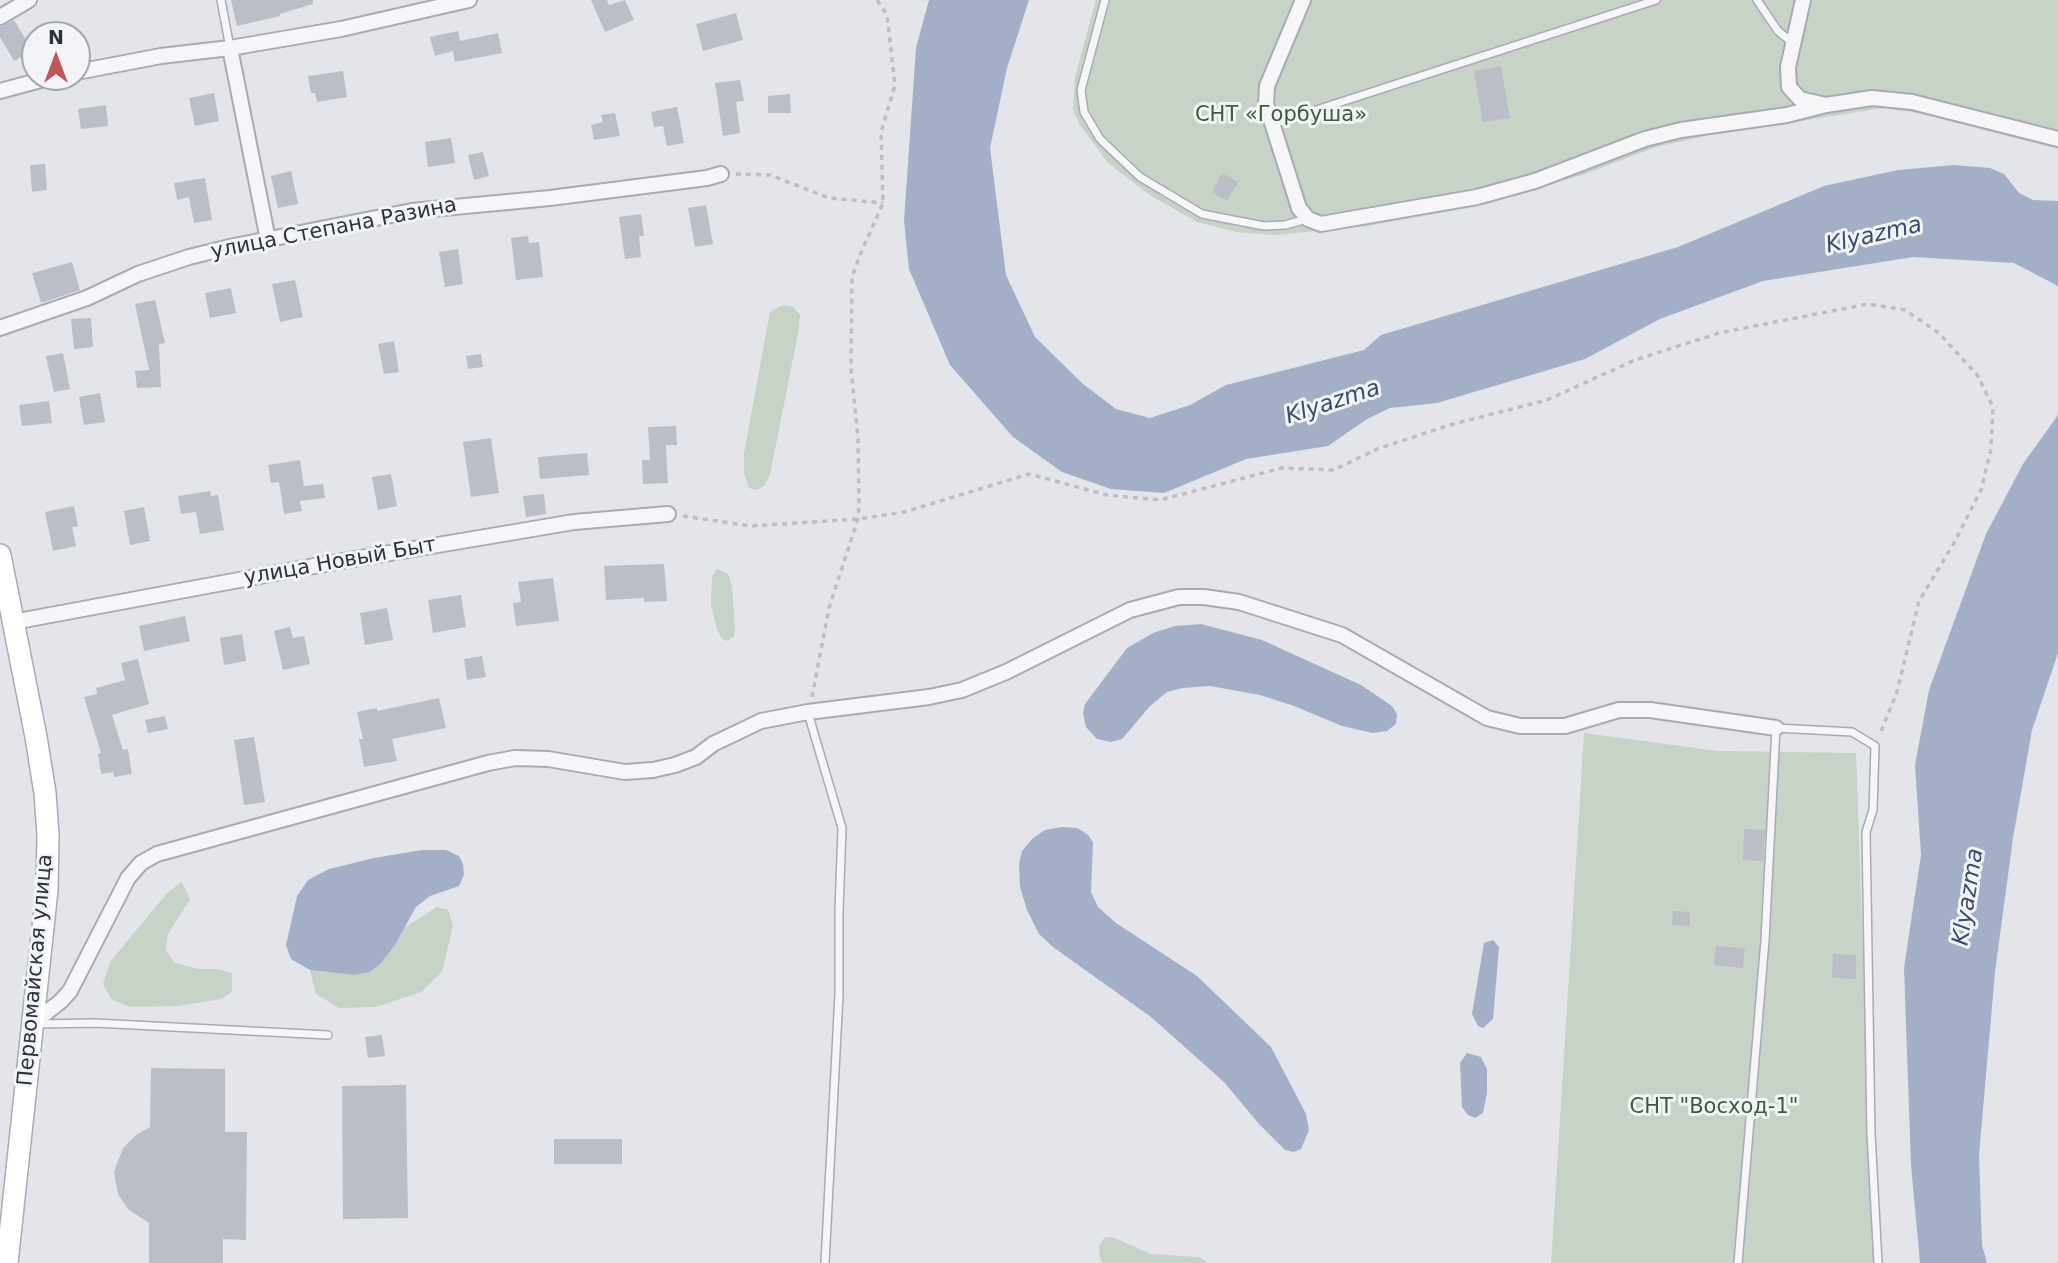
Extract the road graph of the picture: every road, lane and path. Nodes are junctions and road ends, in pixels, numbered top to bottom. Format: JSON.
{"nodes":[{"id":1,"x":29,"y":0,"type":"edge"},
{"id":2,"x":221,"y":0,"type":"edge"},
{"id":3,"x":469,"y":0,"type":"edge"},
{"id":4,"x":877,"y":0,"type":"edge"},
{"id":5,"x":1105,"y":0,"type":"edge"},
{"id":6,"x":1303,"y":0,"type":"edge"},
{"id":7,"x":1656,"y":0,"type":"edge"},
{"id":8,"x":1757,"y":0,"type":"edge"},
{"id":9,"x":1803,"y":0,"type":"edge"},
{"id":10,"x":0,"y":17,"type":"edge"},
{"id":11,"x":1793,"y":43,"type":"junction"},
{"id":12,"x":230,"y":48,"type":"junction"},
{"id":13,"x":91,"y":69,"type":"edge"},
{"id":14,"x":21,"y":85,"type":"edge"},
{"id":15,"x":0,"y":91,"type":"edge"},
{"id":16,"x":1826,"y":105,"type":"junction"},
{"id":17,"x":1272,"y":124,"type":"junction"},
{"id":18,"x":2058,"y":139,"type":"edge"},
{"id":19,"x":721,"y":174,"type":"joint"},
{"id":20,"x":883,"y":203,"type":"junction"},
{"id":21,"x":1308,"y":219,"type":"junction"},
{"id":22,"x":268,"y":240,"type":"junction"},
{"id":23,"x":0,"y":328,"type":"edge"},
{"id":24,"x":668,"y":514,"type":"joint"},
{"id":25,"x":858,"y":519,"type":"junction"},
{"id":26,"x":0,"y":555,"type":"edge"},
{"id":27,"x":13,"y":622,"type":"junction"},
{"id":28,"x":808,"y":712,"type":"junction"},
{"id":29,"x":1776,"y":727,"type":"junction"},
{"id":30,"x":1875,"y":746,"type":"junction"},
{"id":31,"x":32,"y":1024,"type":"junction"},
{"id":32,"x":328,"y":1035,"type":"dead end"},
{"id":33,"x":7,"y":1263,"type":"edge"},
{"id":34,"x":825,"y":1263,"type":"edge"},
{"id":35,"x":1738,"y":1263,"type":"edge"},
{"id":36,"x":1878,"y":1263,"type":"edge"}],
"edges":[{"from":1,"to":10,"type":"street"},
{"from":2,"to":12,"type":"lane"},
{"from":3,"to":12,"type":"street"},
{"from":4,"to":20,"type":"path"},
{"from":5,"to":21,"type":"lane"},
{"from":6,"to":17,"type":"street"},
{"from":7,"to":17,"type":"lane"},
{"from":8,"to":11,"type":"lane"},
{"from":9,"to":11,"type":"street"},
{"from":11,"to":16,"type":"street"},
{"from":12,"to":13,"type":"street"},
{"from":12,"to":22,"type":"street"},
{"from":14,"to":15,"type":"street"},
{"from":16,"to":18,"type":"street"},
{"from":16,"to":21,"type":"street"},
{"from":17,"to":21,"type":"street"},
{"from":19,"to":20,"type":"path"},
{"from":19,"to":22,"type":"street","name":"улица Степана Разина"},
{"from":20,"to":25,"type":"path"},
{"from":22,"to":23,"type":"street","name":"улица Степана Разина"},
{"from":24,"to":25,"type":"path"},
{"from":24,"to":27,"type":"street","name":"улица Новый Быт"},
{"from":25,"to":28,"type":"path"},
{"from":25,"to":30,"type":"path"},
{"from":26,"to":27,"type":"main road","name":"Первомайская улица"},
{"from":27,"to":31,"type":"main road","name":"Первомайская улица"},
{"from":28,"to":29,"type":"street"},
{"from":28,"to":31,"type":"street"},
{"from":28,"to":34,"type":"lane"},
{"from":29,"to":30,"type":"lane"},
{"from":29,"to":35,"type":"lane"},
{"from":30,"to":36,"type":"lane"},
{"from":31,"to":32,"type":"lane"},
{"from":31,"to":33,"type":"main road","name":"Первомайская улица"}]}
